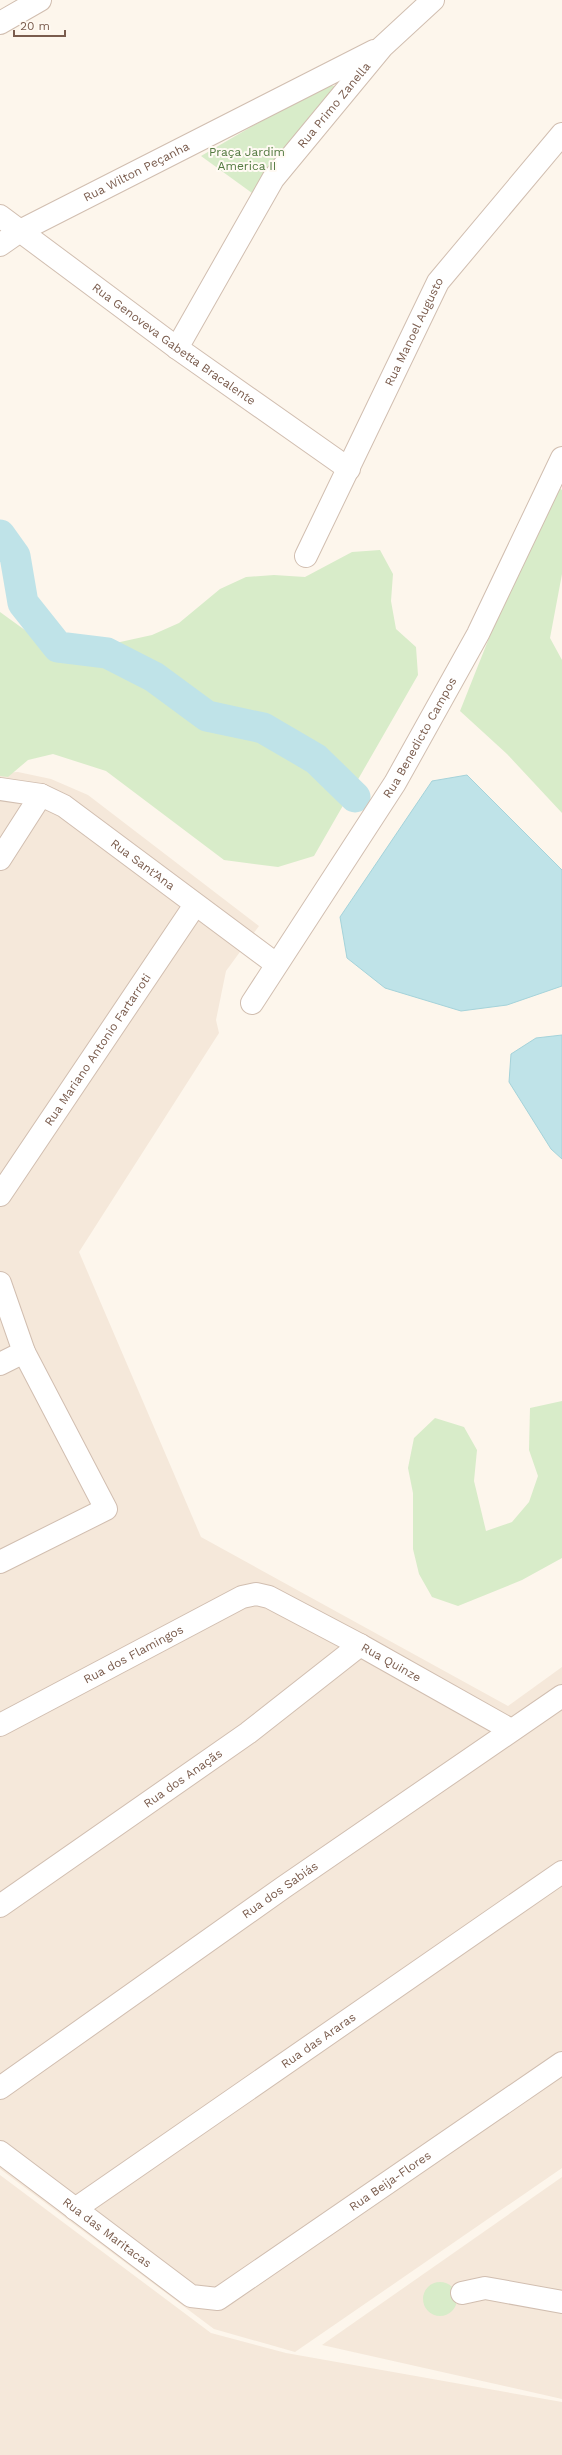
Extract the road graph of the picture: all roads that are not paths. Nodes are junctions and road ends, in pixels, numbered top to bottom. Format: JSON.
{"nodes":[{"id":1,"x":40,"y":0,"type":"edge"},
{"id":2,"x":433,"y":0,"type":"edge"},
{"id":3,"x":0,"y":23,"type":"edge"},
{"id":4,"x":382,"y":47,"type":"junction"},
{"id":5,"x":562,"y":134,"type":"edge"},
{"id":6,"x":0,"y":216,"type":"edge"},
{"id":7,"x":20,"y":231,"type":"junction"},
{"id":8,"x":0,"y":245,"type":"edge"},
{"id":9,"x":178,"y":348,"type":"junction"},
{"id":10,"x":562,"y":458,"type":"edge"},
{"id":11,"x":349,"y":469,"type":"junction"},
{"id":12,"x":306,"y":556,"type":"dead end"},
{"id":13,"x":0,"y":789,"type":"edge"},
{"id":14,"x":41,"y":795,"type":"junction"},
{"id":15,"x":0,"y":859,"type":"edge"},
{"id":16,"x":195,"y":905,"type":"junction"},
{"id":17,"x":276,"y":964,"type":"junction"},
{"id":18,"x":252,"y":1003,"type":"dead end"},
{"id":19,"x":0,"y":1195,"type":"edge"},
{"id":20,"x":0,"y":1283,"type":"edge"},
{"id":21,"x":24,"y":1352,"type":"junction"},
{"id":22,"x":0,"y":1364,"type":"edge"},
{"id":23,"x":0,"y":1562,"type":"edge"},
{"id":24,"x":269,"y":1597,"type":"joint"},
{"id":25,"x":360,"y":1645,"type":"junction"},
{"id":26,"x":562,"y":1696,"type":"edge"},
{"id":27,"x":0,"y":1725,"type":"edge"},
{"id":28,"x":511,"y":1730,"type":"junction"},
{"id":29,"x":562,"y":1872,"type":"edge"},
{"id":30,"x":0,"y":1906,"type":"edge"},
{"id":31,"x":562,"y":2063,"type":"edge"},
{"id":32,"x":0,"y":2088,"type":"edge"},
{"id":33,"x":0,"y":2152,"type":"edge"},
{"id":34,"x":75,"y":2209,"type":"junction"},
{"id":35,"x":462,"y":2293,"type":"dead end"},
{"id":36,"x":218,"y":2299,"type":"joint"},
{"id":37,"x":562,"y":2302,"type":"edge"}],
"edges":[{"from":1,"to":3,"type":"street"},
{"from":2,"to":4,"type":"street","name":"Rua Primo Zanella"},
{"from":4,"to":7,"type":"street","name":"Rua Wilton Peçanha"},
{"from":4,"to":9,"type":"street","name":"Rua Primo Zanella"},
{"from":5,"to":11,"type":"street","name":"Rua Manoel Augusto"},
{"from":6,"to":7,"type":"street","name":"Rua Genoveva Gabetta Bracalente"},
{"from":7,"to":8,"type":"street","name":"Rua Wilton Peçanha"},
{"from":7,"to":9,"type":"street","name":"Rua Genoveva Gabetta Bracalente"},
{"from":9,"to":11,"type":"street","name":"Rua Genoveva Gabetta Bracalente"},
{"from":10,"to":17,"type":"street","name":"Rua Benedicto Campos"},
{"from":11,"to":12,"type":"street","name":"Rua Manoel Augusto"},
{"from":13,"to":14,"type":"street","name":"Rua Sant’Ana"},
{"from":14,"to":15,"type":"street"},
{"from":14,"to":16,"type":"street","name":"Rua Sant’Ana"},
{"from":16,"to":17,"type":"street","name":"Rua Sant’Ana"},
{"from":16,"to":19,"type":"street","name":"Rua Mariano Antonio Fartarroti"},
{"from":17,"to":18,"type":"street","name":"Rua Benedicto Campos"},
{"from":20,"to":21,"type":"street"},
{"from":21,"to":22,"type":"street"},
{"from":21,"to":23,"type":"street"},
{"from":24,"to":25,"type":"street","name":"Rua Quinze"},
{"from":24,"to":27,"type":"street","name":"Rua dos Flamingos"},
{"from":25,"to":28,"type":"street","name":"Rua Quinze"},
{"from":25,"to":30,"type":"street","name":"Rua dos Anaçãs"},
{"from":26,"to":28,"type":"street","name":"Rua dos Sabiás"},
{"from":28,"to":32,"type":"street","name":"Rua dos Sabiás"},
{"from":29,"to":34,"type":"street","name":"Rua das Araras"},
{"from":31,"to":36,"type":"street","name":"Rua Beija-Flores"},
{"from":33,"to":34,"type":"street","name":"Rua das Maritacas"},
{"from":34,"to":36,"type":"street","name":"Rua das Maritacas"},
{"from":35,"to":37,"type":"street"}]}
